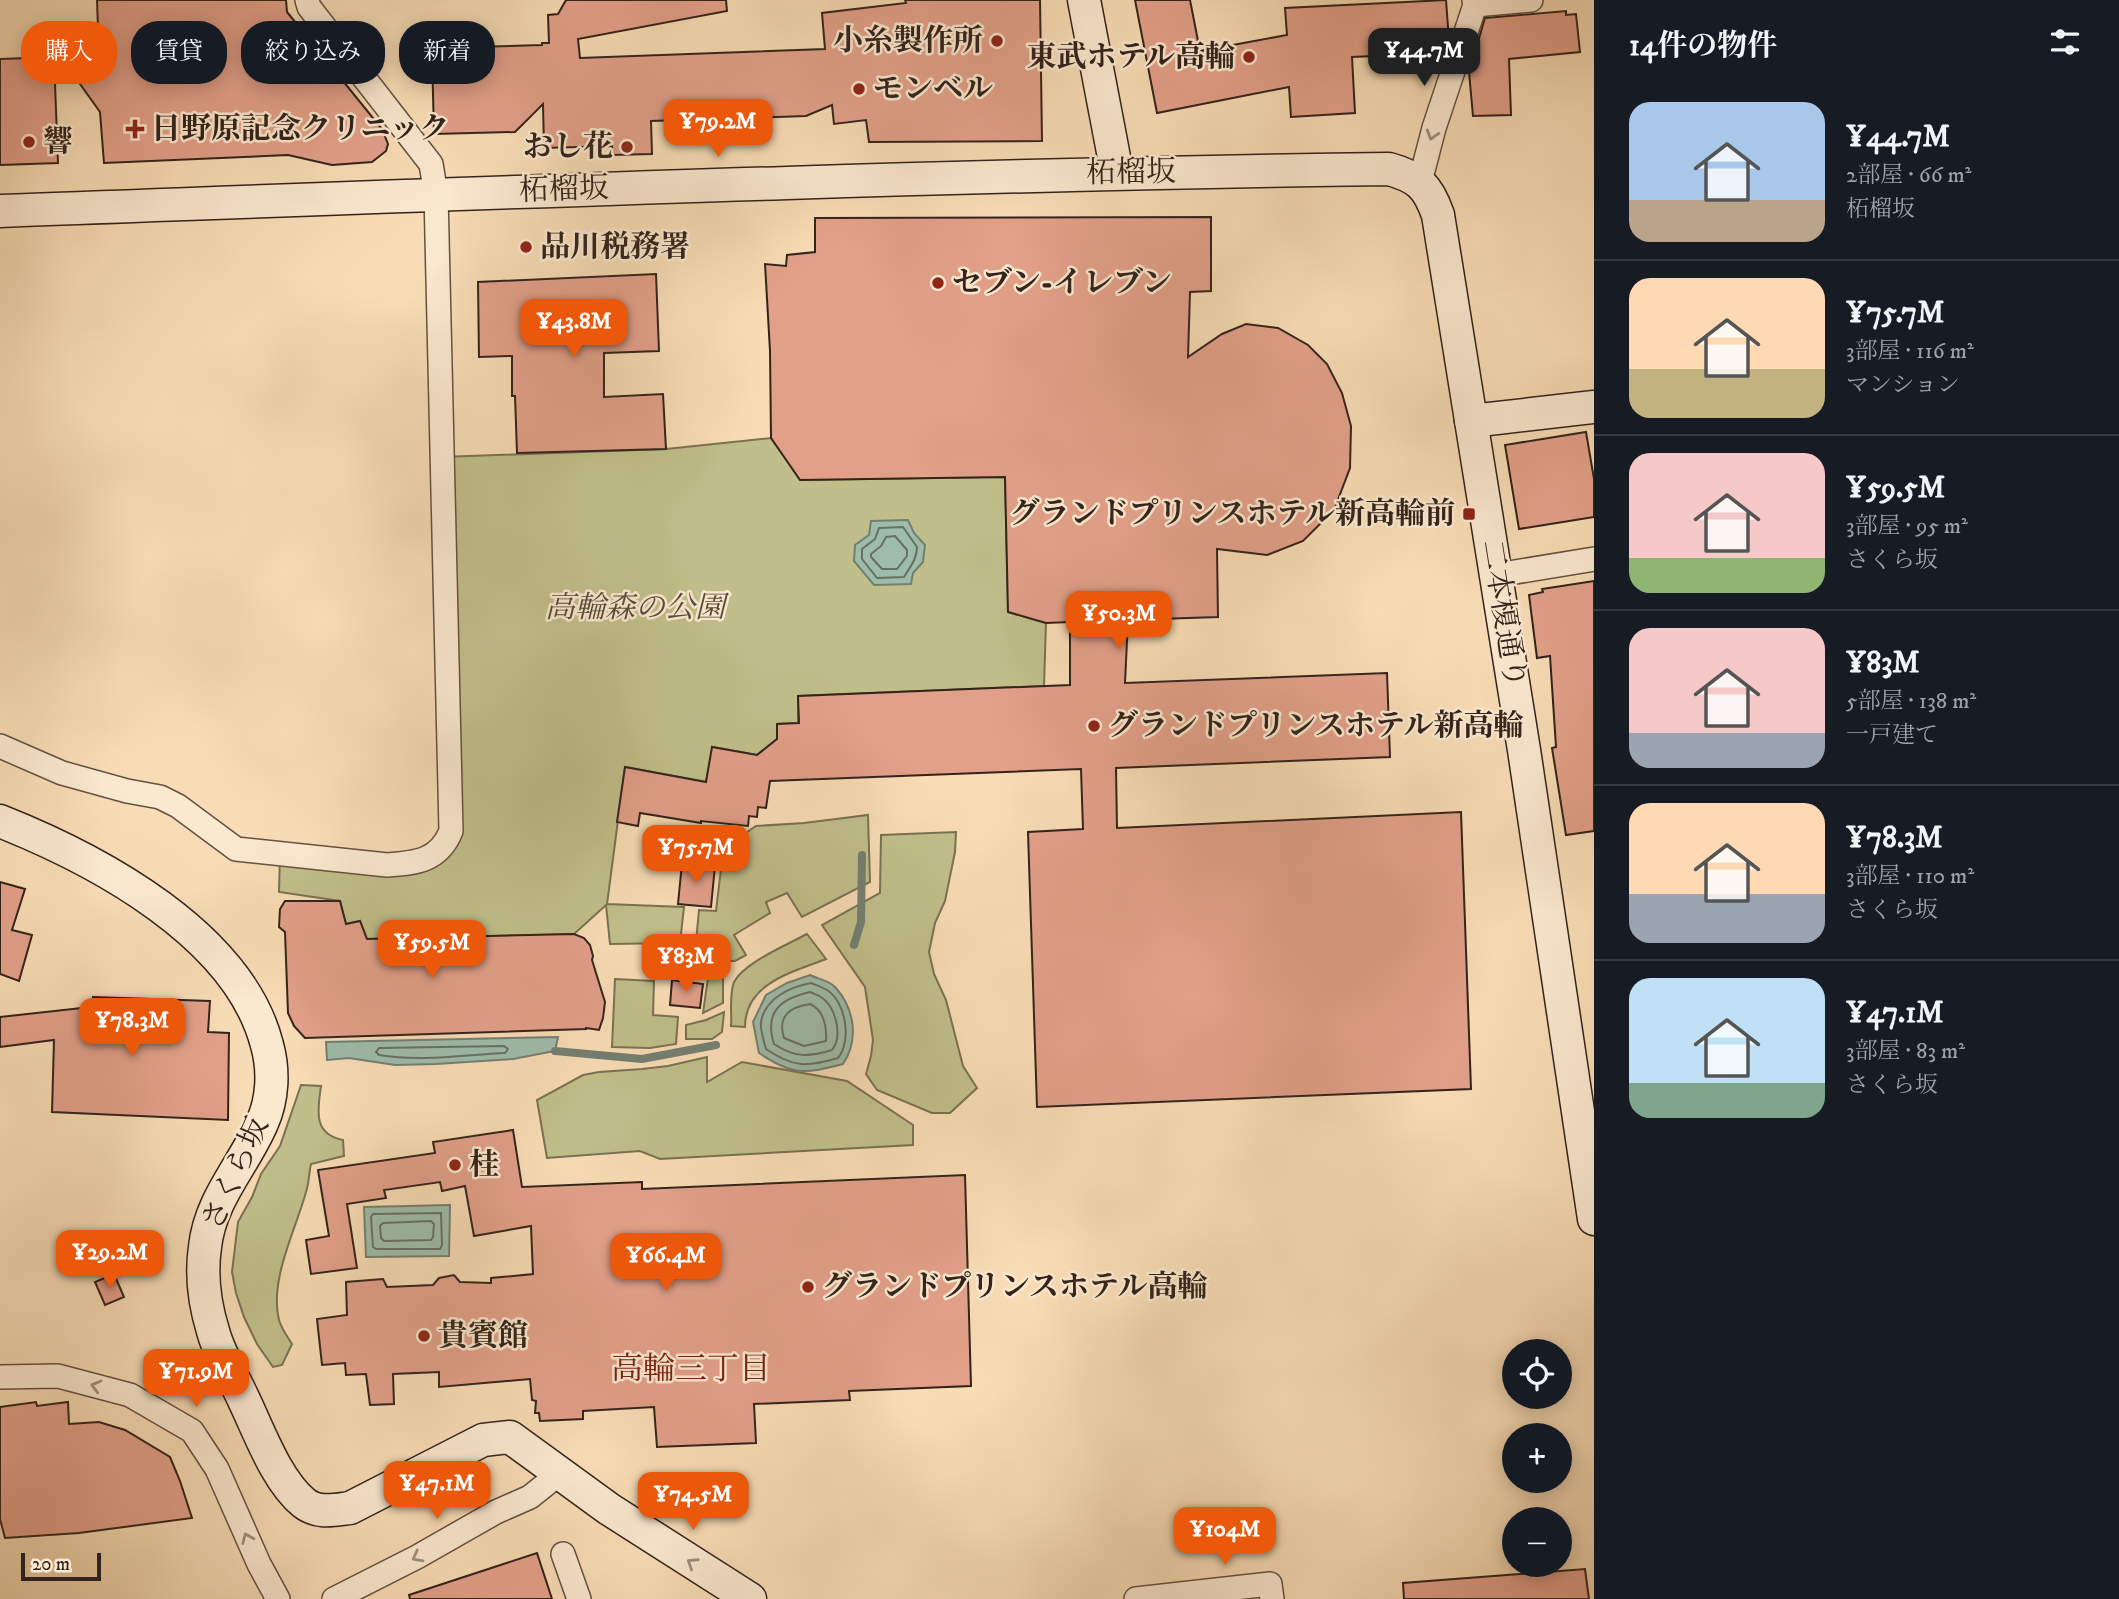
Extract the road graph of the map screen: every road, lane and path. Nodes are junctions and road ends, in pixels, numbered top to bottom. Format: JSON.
{"nodes":[{"id":1,"x":307,"y":0,"type":"edge"},
{"id":2,"x":1084,"y":0,"type":"edge"},
{"id":3,"x":1531,"y":0,"type":"edge"},
{"id":4,"x":1474,"y":2,"type":"edge"},
{"id":5,"x":1117,"y":173,"type":"junction"},
{"id":6,"x":1420,"y":182,"type":"junction"},
{"id":7,"x":436,"y":194,"type":"junction"},
{"id":8,"x":0,"y":211,"type":"edge"},
{"id":9,"x":1594,"y":407,"type":"edge"},
{"id":10,"x":1471,"y":421,"type":"junction"},
{"id":11,"x":1594,"y":559,"type":"edge"},
{"id":12,"x":1497,"y":575,"type":"junction"},
{"id":13,"x":0,"y":746,"type":"edge"},
{"id":14,"x":0,"y":821,"type":"edge"},
{"id":15,"x":1594,"y":1219,"type":"edge"},
{"id":16,"x":0,"y":1377,"type":"edge"},
{"id":17,"x":560,"y":1473,"type":"junction"},
{"id":18,"x":563,"y":1554,"type":"dead end"},
{"id":19,"x":278,"y":1599,"type":"edge"},
{"id":20,"x":334,"y":1599,"type":"edge"},
{"id":21,"x":579,"y":1599,"type":"edge"},
{"id":22,"x":750,"y":1599,"type":"edge"},
{"id":23,"x":1136,"y":1599,"type":"edge"},
{"id":24,"x":1272,"y":1599,"type":"edge"}],
"edges":[{"from":1,"to":7,"type":"street"},
{"from":2,"to":5,"type":"street"},
{"from":3,"to":4,"type":"street"},
{"from":4,"to":6,"type":"street","one_way":true},
{"from":5,"to":6,"type":"street","name":"柘榴坂"},
{"from":5,"to":7,"type":"street","name":"柘榴坂"},
{"from":6,"to":10,"type":"street","name":"二本榎通り"},
{"from":7,"to":8,"type":"street","name":"柘榴坂"},
{"from":7,"to":13,"type":"street"},
{"from":9,"to":10,"type":"street"},
{"from":10,"to":12,"type":"street","name":"二本榎通り"},
{"from":11,"to":12,"type":"street"},
{"from":12,"to":15,"type":"street","name":"二本榎通り"},
{"from":14,"to":17,"type":"street","name":"さくら坂"},
{"from":19,"to":16,"type":"street","one_way":true},
{"from":17,"to":20,"type":"street","one_way":true},
{"from":22,"to":17,"type":"street","name":"さくら坂","one_way":true},
{"from":18,"to":21,"type":"street"},
{"from":23,"to":24,"type":"street"}]}
